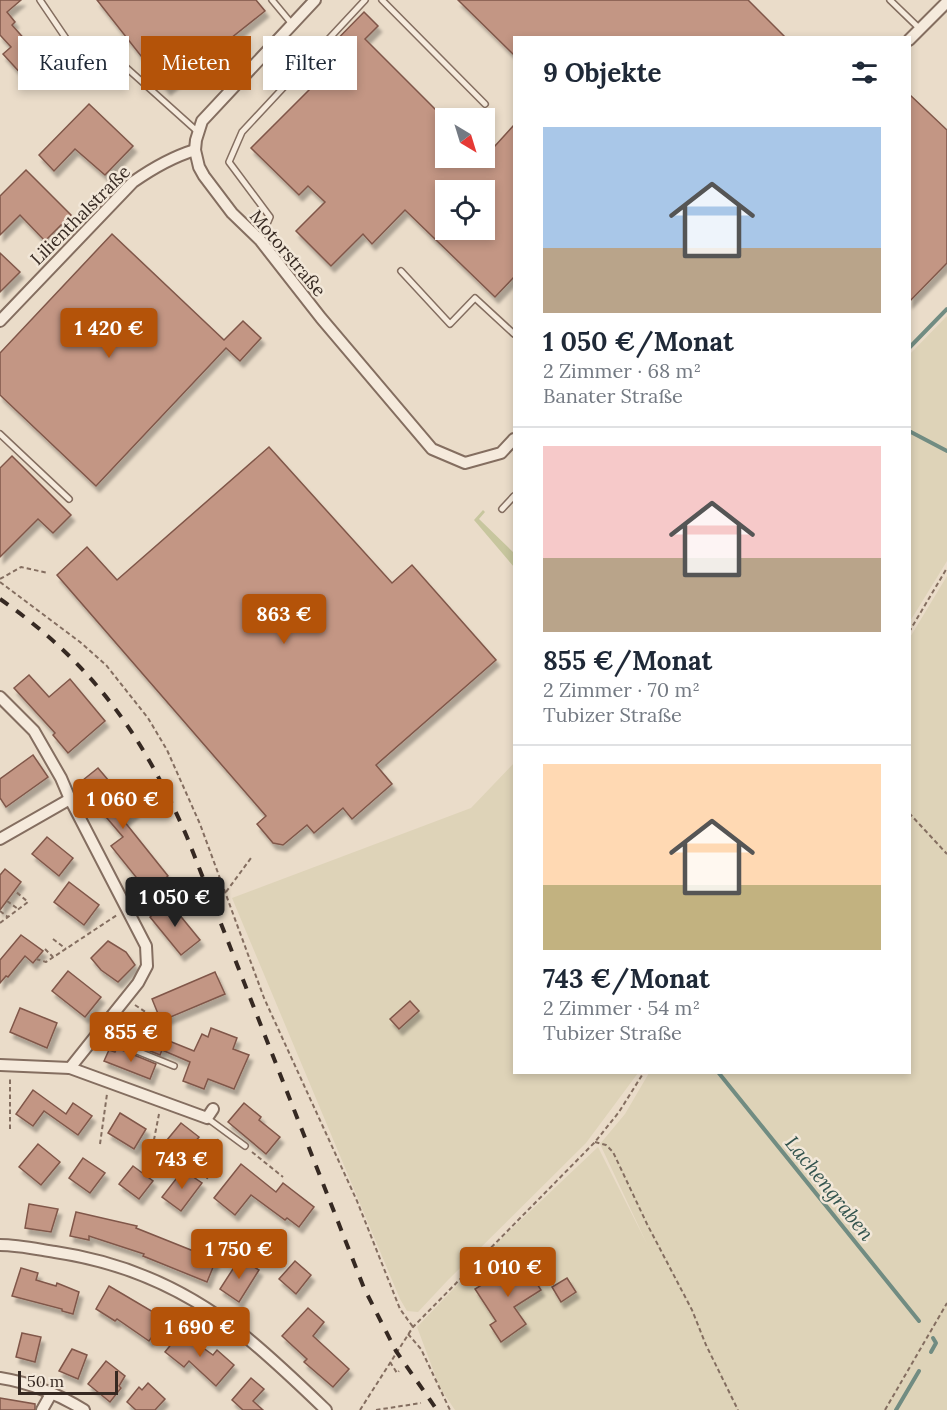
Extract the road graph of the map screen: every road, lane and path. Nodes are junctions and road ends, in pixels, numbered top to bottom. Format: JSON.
{"nodes":[{"id":1,"x":39,"y":0,"type":"edge"},
{"id":2,"x":272,"y":0,"type":"edge"},
{"id":3,"x":315,"y":0,"type":"edge"},
{"id":4,"x":365,"y":0,"type":"edge"},
{"id":5,"x":382,"y":0,"type":"edge"},
{"id":6,"x":890,"y":0,"type":"edge"},
{"id":7,"x":947,"y":2,"type":"edge"},
{"id":8,"x":292,"y":24,"type":"junction"},
{"id":9,"x":920,"y":29,"type":"junction"},
{"id":10,"x":911,"y":38,"type":"edge"},
{"id":11,"x":485,"y":104,"type":"dead end"},
{"id":12,"x":198,"y":132,"type":"junction"},
{"id":13,"x":195,"y":150,"type":"junction"},
{"id":14,"x":260,"y":240,"type":"junction"},
{"id":15,"x":401,"y":271,"type":"dead end"},
{"id":16,"x":0,"y":321,"type":"edge"},
{"id":17,"x":513,"y":333,"type":"edge"},
{"id":18,"x":0,"y":434,"type":"edge"},
{"id":19,"x":513,"y":440,"type":"edge"},
{"id":20,"x":513,"y":497,"type":"edge"},
{"id":21,"x":69,"y":499,"type":"dead end"},
{"id":22,"x":502,"y":509,"type":"dead end"},
{"id":23,"x":947,"y":568,"type":"edge"},
{"id":24,"x":48,"y":573,"type":"dead end"},
{"id":25,"x":0,"y":581,"type":"edge"},
{"id":26,"x":911,"y":629,"type":"edge"},
{"id":27,"x":0,"y":697,"type":"edge"},
{"id":28,"x":70,"y":799,"type":"junction"},
{"id":29,"x":911,"y":815,"type":"edge"},
{"id":30,"x":0,"y":839,"type":"edge"},
{"id":31,"x":947,"y":854,"type":"edge"},
{"id":32,"x":251,"y":858,"type":"dead end"},
{"id":33,"x":15,"y":891,"type":"dead end"},
{"id":34,"x":226,"y":892,"type":"junction"},
{"id":35,"x":7,"y":901,"type":"dead end"},
{"id":36,"x":127,"y":908,"type":"junction"},
{"id":37,"x":18,"y":909,"type":"junction"},
{"id":38,"x":0,"y":911,"type":"edge"},
{"id":39,"x":8,"y":917,"type":"junction"},
{"id":40,"x":0,"y":922,"type":"edge"},
{"id":41,"x":53,"y":939,"type":"dead end"},
{"id":42,"x":45,"y":949,"type":"dead end"},
{"id":43,"x":66,"y":949,"type":"junction"},
{"id":44,"x":53,"y":957,"type":"junction"},
{"id":45,"x":36,"y":959,"type":"dead end"},
{"id":46,"x":126,"y":999,"type":"junction"},
{"id":47,"x":159,"y":1020,"type":"dead end"},
{"id":48,"x":99,"y":1032,"type":"junction"},
{"id":49,"x":5,"y":1065,"type":"edge"},
{"id":50,"x":174,"y":1066,"type":"dead end"},
{"id":51,"x":70,"y":1068,"type":"junction"},
{"id":52,"x":643,"y":1074,"type":"edge"},
{"id":53,"x":108,"y":1083,"type":"junction"},
{"id":54,"x":162,"y":1101,"type":"junction"},
{"id":55,"x":210,"y":1114,"type":"joint"},
{"id":56,"x":221,"y":1128,"type":"junction"},
{"id":57,"x":10,"y":1129,"type":"dead end"},
{"id":58,"x":595,"y":1142,"type":"junction"},
{"id":59,"x":100,"y":1144,"type":"dead end"},
{"id":60,"x":245,"y":1146,"type":"joint"},
{"id":61,"x":151,"y":1155,"type":"dead end"},
{"id":62,"x":283,"y":1177,"type":"dead end"},
{"id":63,"x":207,"y":1179,"type":"dead end"},
{"id":64,"x":0,"y":1245,"type":"edge"},
{"id":65,"x":947,"y":1303,"type":"edge"},
{"id":66,"x":413,"y":1327,"type":"junction"},
{"id":67,"x":408,"y":1334,"type":"junction"},
{"id":68,"x":390,"y":1362,"type":"junction"},
{"id":69,"x":399,"y":1371,"type":"dead end"},
{"id":70,"x":0,"y":1378,"type":"edge"},
{"id":71,"x":51,"y":1394,"type":"junction"},
{"id":72,"x":421,"y":1402,"type":"dead end"},
{"id":73,"x":42,"y":1410,"type":"edge"},
{"id":74,"x":84,"y":1410,"type":"edge"},
{"id":75,"x":326,"y":1410,"type":"edge"},
{"id":76,"x":360,"y":1410,"type":"edge"},
{"id":77,"x":376,"y":1410,"type":"edge"},
{"id":78,"x":450,"y":1410,"type":"edge"},
{"id":79,"x":738,"y":1410,"type":"edge"},
{"id":80,"x":885,"y":1410,"type":"edge"}],
"edges":[{"from":1,"to":12,"type":"lane"},
{"from":2,"to":8,"type":"lane"},
{"from":3,"to":8,"type":"street"},
{"from":4,"to":14,"type":"lane"},
{"from":5,"to":11,"type":"lane"},
{"from":6,"to":9,"type":"lane"},
{"from":7,"to":9,"type":"street"},
{"from":8,"to":12,"type":"street"},
{"from":9,"to":10,"type":"street"},
{"from":12,"to":13,"type":"street"},
{"from":13,"to":14,"type":"street","name":"Motorstraße"},
{"from":13,"to":16,"type":"street","name":"Lilienthalstraße"},
{"from":14,"to":19,"type":"street","name":"Motorstraße"},
{"from":15,"to":17,"type":"lane"},
{"from":18,"to":21,"type":"lane"},
{"from":20,"to":22,"type":"lane"},
{"from":23,"to":26,"type":"path"},
{"from":24,"to":25,"type":"path"},
{"from":25,"to":34,"type":"path"},
{"from":27,"to":28,"type":"street"},
{"from":28,"to":30,"type":"street"},
{"from":28,"to":36,"type":"street"},
{"from":29,"to":31,"type":"path"},
{"from":32,"to":34,"type":"path"},
{"from":33,"to":37,"type":"path"},
{"from":34,"to":66,"type":"path"},
{"from":35,"to":37,"type":"path"},
{"from":36,"to":43,"type":"path"},
{"from":36,"to":46,"type":"street"},
{"from":37,"to":39,"type":"path"},
{"from":38,"to":39,"type":"path"},
{"from":39,"to":40,"type":"path"},
{"from":41,"to":43,"type":"path"},
{"from":42,"to":44,"type":"path"},
{"from":43,"to":44,"type":"path"},
{"from":44,"to":45,"type":"path"},
{"from":46,"to":47,"type":"path"},
{"from":46,"to":48,"type":"street"},
{"from":48,"to":50,"type":"lane"},
{"from":48,"to":51,"type":"street"},
{"from":49,"to":51,"type":"street"},
{"from":49,"to":57,"type":"path"},
{"from":51,"to":53,"type":"street"},
{"from":52,"to":58,"type":"path"},
{"from":53,"to":54,"type":"street"},
{"from":53,"to":59,"type":"path"},
{"from":54,"to":55,"type":"street"},
{"from":54,"to":61,"type":"path"},
{"from":55,"to":56,"type":"lane"},
{"from":56,"to":60,"type":"lane"},
{"from":56,"to":63,"type":"path"},
{"from":58,"to":66,"type":"path"},
{"from":58,"to":79,"type":"path"},
{"from":60,"to":62,"type":"path"},
{"from":64,"to":75,"type":"street"},
{"from":65,"to":80,"type":"path"},
{"from":66,"to":67,"type":"path"},
{"from":67,"to":68,"type":"path"},
{"from":67,"to":78,"type":"path"},
{"from":68,"to":69,"type":"path"},
{"from":68,"to":76,"type":"path"},
{"from":70,"to":71,"type":"street"},
{"from":71,"to":73,"type":"street"},
{"from":71,"to":74,"type":"street"},
{"from":72,"to":77,"type":"path"}]}
